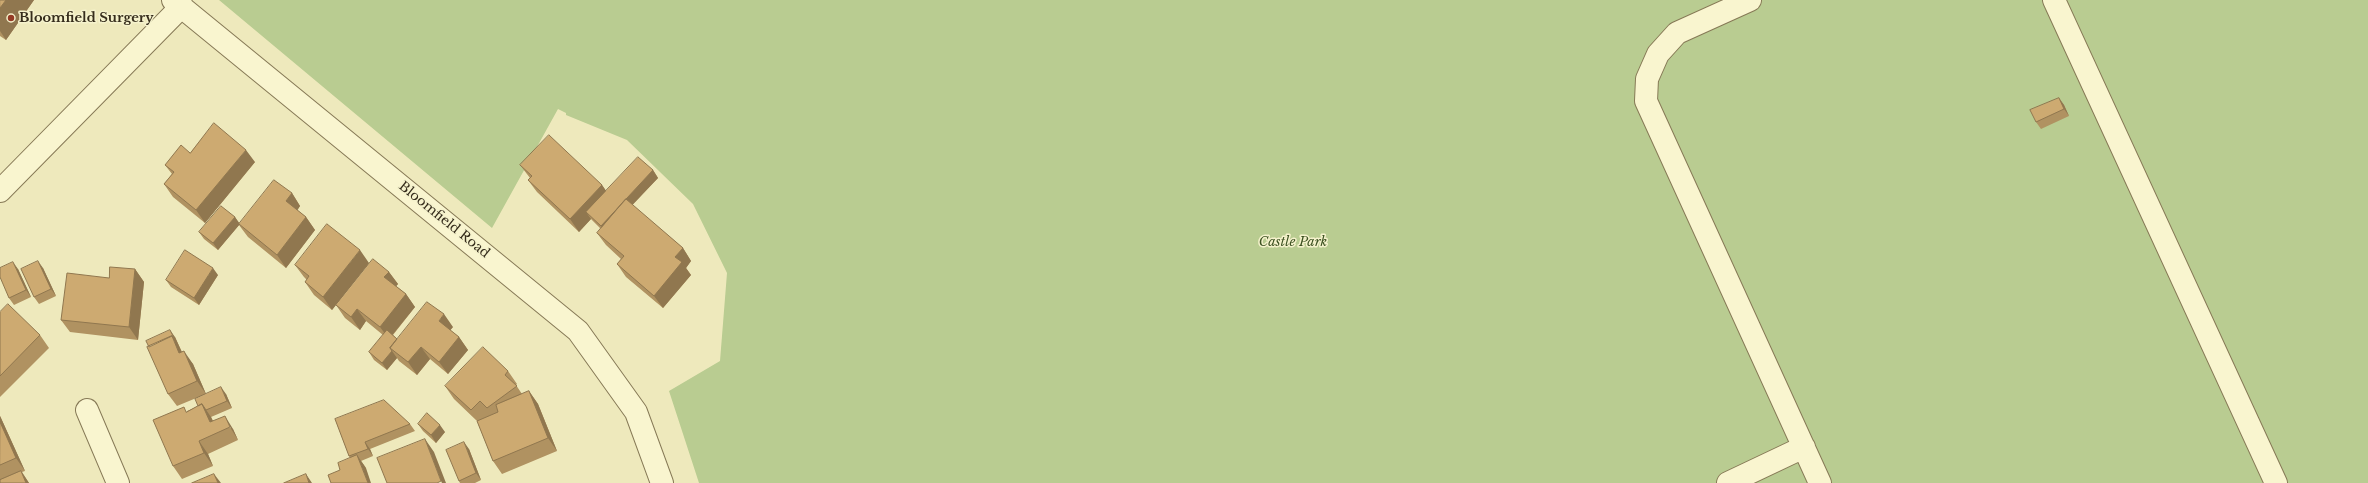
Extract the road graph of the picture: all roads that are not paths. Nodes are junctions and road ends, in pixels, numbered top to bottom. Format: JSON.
{"nodes":[{"id":1,"x":1750,"y":0,"type":"edge"},
{"id":2,"x":2054,"y":0,"type":"edge"},
{"id":3,"x":178,"y":3,"type":"edge"},
{"id":4,"x":0,"y":191,"type":"edge"},
{"id":5,"x":87,"y":410,"type":"dead end"},
{"id":6,"x":1804,"y":447,"type":"junction"},
{"id":7,"x":118,"y":483,"type":"edge"},
{"id":8,"x":662,"y":483,"type":"edge"},
{"id":9,"x":1728,"y":483,"type":"edge"},
{"id":10,"x":1820,"y":483,"type":"edge"},
{"id":11,"x":2276,"y":483,"type":"edge"}],
"edges":[{"from":1,"to":6,"type":"street"},
{"from":2,"to":11,"type":"street"},
{"from":3,"to":4,"type":"street"},
{"from":3,"to":8,"type":"street","name":"Bloomfield Road"},
{"from":5,"to":7,"type":"street"},
{"from":6,"to":9,"type":"street"},
{"from":6,"to":10,"type":"street"}]}
